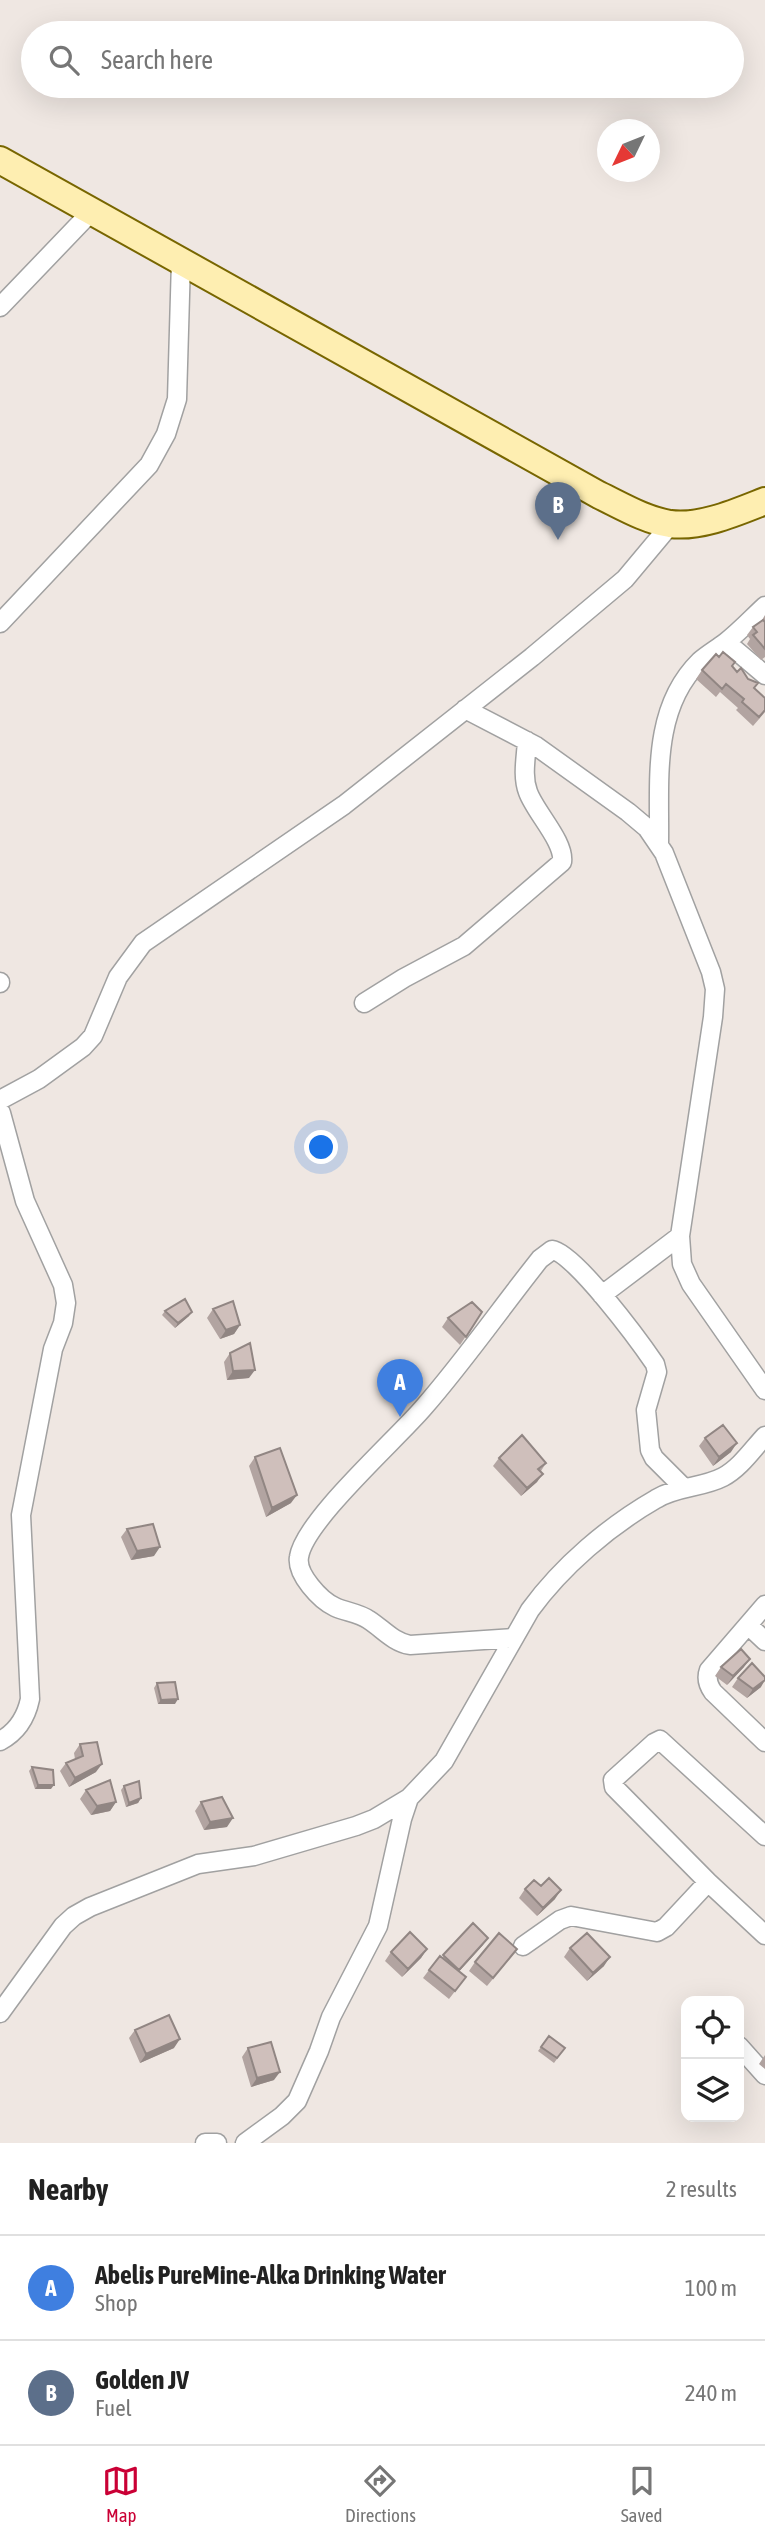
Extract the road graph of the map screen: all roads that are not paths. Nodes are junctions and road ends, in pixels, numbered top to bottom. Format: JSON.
{"nodes":[{"id":1,"x":0,"y":160,"type":"edge"},
{"id":2,"x":92,"y":211,"type":"junction"},
{"id":3,"x":181,"y":261,"type":"junction"},
{"id":4,"x":0,"y":307,"type":"edge"},
{"id":5,"x":765,"y":500,"type":"edge"},
{"id":6,"x":671,"y":524,"type":"junction"},
{"id":7,"x":765,"y":606,"type":"edge"},
{"id":8,"x":0,"y":623,"type":"edge"},
{"id":9,"x":726,"y":642,"type":"junction"},
{"id":10,"x":765,"y":675,"type":"edge"},
{"id":11,"x":465,"y":709,"type":"junction"},
{"id":12,"x":527,"y":741,"type":"junction"},
{"id":13,"x":659,"y":844,"type":"junction"},
{"id":14,"x":364,"y":1003,"type":"dead end"},
{"id":15,"x":5,"y":1098,"type":"edge"},
{"id":16,"x":0,"y":1113,"type":"edge"},
{"id":17,"x":680,"y":1236,"type":"junction"},
{"id":18,"x":603,"y":1295,"type":"junction"},
{"id":19,"x":765,"y":1390,"type":"edge"},
{"id":20,"x":765,"y":1436,"type":"edge"},
{"id":21,"x":684,"y":1488,"type":"junction"},
{"id":22,"x":765,"y":1605,"type":"edge"},
{"id":23,"x":748,"y":1625,"type":"junction"},
{"id":24,"x":514,"y":1638,"type":"junction"},
{"id":25,"x":765,"y":1641,"type":"edge"},
{"id":26,"x":0,"y":1741,"type":"edge"},
{"id":27,"x":765,"y":1742,"type":"edge"},
{"id":28,"x":409,"y":1798,"type":"junction"},
{"id":29,"x":765,"y":1836,"type":"edge"},
{"id":30,"x":708,"y":1882,"type":"junction"},
{"id":31,"x":765,"y":1936,"type":"edge"},
{"id":32,"x":523,"y":1946,"type":"dead end"},
{"id":33,"x":0,"y":2013,"type":"edge"},
{"id":34,"x":744,"y":2051,"type":"edge"},
{"id":35,"x":765,"y":2074,"type":"edge"},
{"id":36,"x":205,"y":2143,"type":"edge"},
{"id":37,"x":217,"y":2143,"type":"edge"},
{"id":38,"x":245,"y":2143,"type":"edge"}],
"edges":[{"from":1,"to":2,"type":"street"},
{"from":2,"to":3,"type":"street"},
{"from":2,"to":4,"type":"street"},
{"from":3,"to":6,"type":"street"},
{"from":3,"to":8,"type":"street"},
{"from":5,"to":6,"type":"street"},
{"from":6,"to":11,"type":"street"},
{"from":7,"to":9,"type":"street"},
{"from":9,"to":10,"type":"street"},
{"from":9,"to":13,"type":"street"},
{"from":11,"to":12,"type":"street"},
{"from":11,"to":15,"type":"street"},
{"from":12,"to":13,"type":"street"},
{"from":12,"to":14,"type":"street"},
{"from":13,"to":17,"type":"street"},
{"from":15,"to":16,"type":"street"},
{"from":16,"to":26,"type":"street"},
{"from":17,"to":18,"type":"street"},
{"from":17,"to":19,"type":"street"},
{"from":18,"to":21,"type":"street"},
{"from":18,"to":24,"type":"street"},
{"from":20,"to":21,"type":"street"},
{"from":21,"to":24,"type":"street"},
{"from":22,"to":23,"type":"street"},
{"from":23,"to":25,"type":"street"},
{"from":23,"to":27,"type":"street"},
{"from":24,"to":28,"type":"street"},
{"from":28,"to":33,"type":"street"},
{"from":28,"to":38,"type":"street"},
{"from":29,"to":30,"type":"street"},
{"from":30,"to":31,"type":"street"},
{"from":30,"to":32,"type":"street"},
{"from":34,"to":35,"type":"street"},
{"from":36,"to":37,"type":"street"}]}
